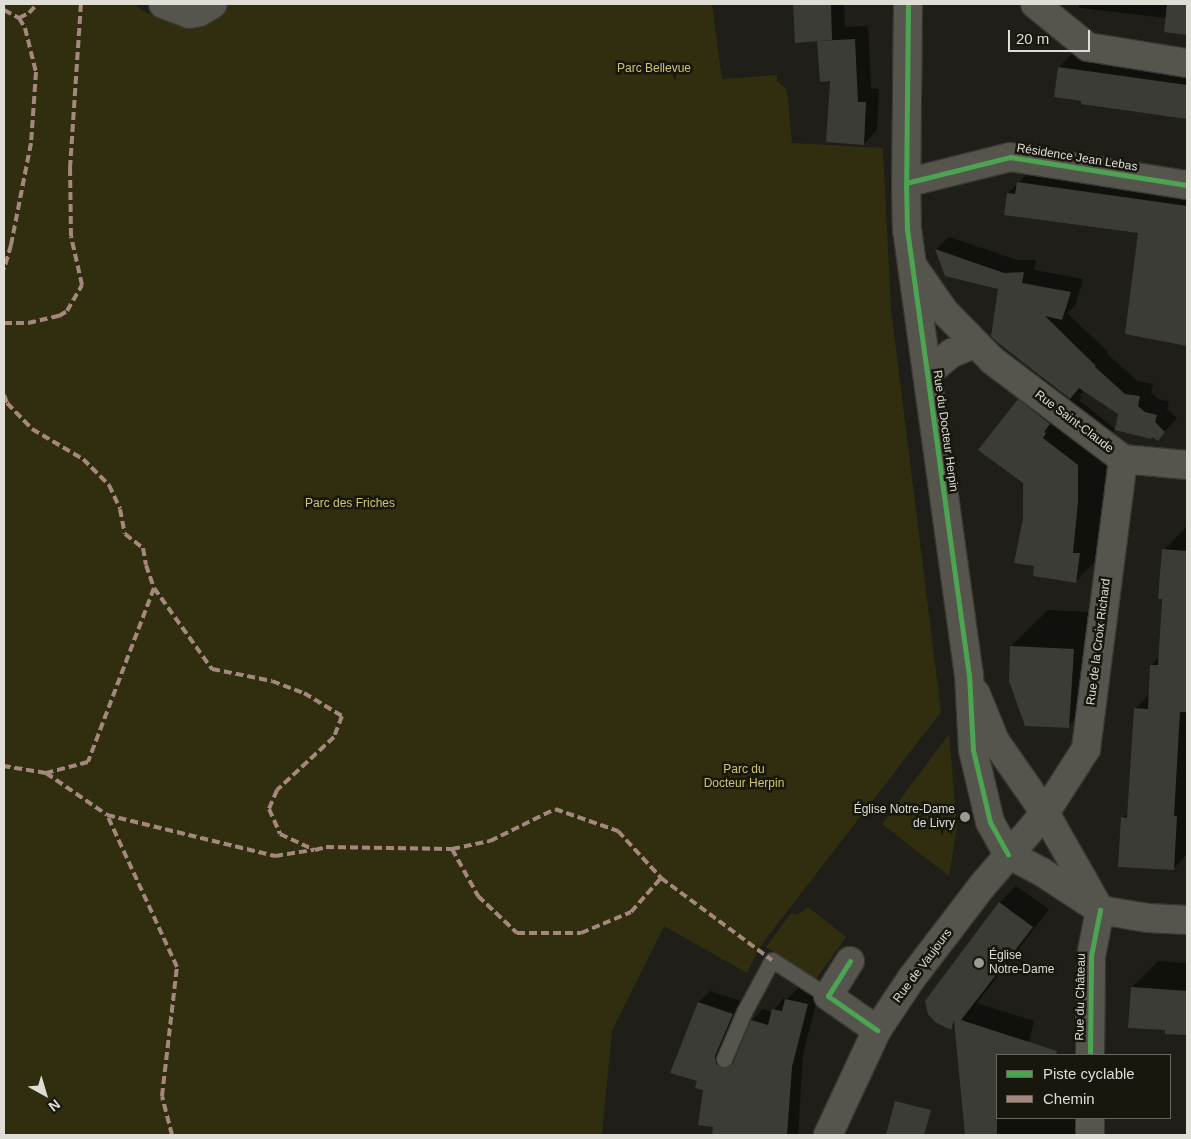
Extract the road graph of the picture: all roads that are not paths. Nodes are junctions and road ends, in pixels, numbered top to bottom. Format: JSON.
{"nodes":[{"id":1,"x":163,"y":4,"type":"edge"},
{"id":2,"x":213,"y":4,"type":"edge"},
{"id":3,"x":908,"y":4,"type":"edge"},
{"id":4,"x":1035,"y":4,"type":"edge"},
{"id":5,"x":1187,"y":63,"type":"edge"},
{"id":6,"x":906,"y":184,"type":"junction"},
{"id":7,"x":1187,"y":185,"type":"edge"},
{"id":8,"x":912,"y":265,"type":"junction"},
{"id":9,"x":974,"y":344,"type":"junction"},
{"id":10,"x":927,"y":373,"type":"junction"},
{"id":11,"x":1123,"y":460,"type":"junction"},
{"id":12,"x":1187,"y":465,"type":"edge"},
{"id":13,"x":969,"y":674,"type":"junction"},
{"id":14,"x":1045,"y":813,"type":"junction"},
{"id":15,"x":1008,"y":854,"type":"junction"},
{"id":16,"x":1100,"y":910,"type":"junction"},
{"id":17,"x":1187,"y":920,"type":"edge"},
{"id":18,"x":850,"y":960,"type":"dead end"},
{"id":19,"x":828,"y":996,"type":"junction"},
{"id":20,"x":877,"y":1030,"type":"junction"},
{"id":21,"x":1090,"y":1054,"type":"edge"},
{"id":22,"x":724,"y":1059,"type":"dead end"},
{"id":23,"x":1090,"y":1119,"type":"edge"},
{"id":24,"x":828,"y":1135,"type":"edge"},
{"id":25,"x":1090,"y":1135,"type":"edge"}],
"edges":[{"from":1,"to":2,"type":"street"},
{"from":3,"to":6,"type":"street","name":"Rue du Docteur Herpin"},
{"from":4,"to":5,"type":"street"},
{"from":6,"to":7,"type":"street","name":"Résidence Jean Lebas"},
{"from":6,"to":8,"type":"street","name":"Rue du Docteur Herpin"},
{"from":8,"to":9,"type":"street","name":"Rue Saint-Claude"},
{"from":8,"to":10,"type":"street","name":"Rue du Docteur Herpin"},
{"from":9,"to":10,"type":"street"},
{"from":9,"to":11,"type":"street","name":"Rue Saint-Claude"},
{"from":10,"to":13,"type":"street","name":"Rue du Docteur Herpin"},
{"from":11,"to":12,"type":"street","name":"Rue Saint-Claude"},
{"from":11,"to":14,"type":"street","name":"Rue de la Croix Richard"},
{"from":13,"to":14,"type":"street","name":"Rue du Docteur Herpin"},
{"from":13,"to":15,"type":"street","name":"Rue du Docteur Herpin"},
{"from":14,"to":15,"type":"street","name":"Rue de Vaujours"},
{"from":14,"to":16,"type":"street","name":"Rue du Docteur Herpin"},
{"from":15,"to":16,"type":"street"},
{"from":15,"to":20,"type":"street","name":"Rue de Vaujours"},
{"from":16,"to":17,"type":"street"},
{"from":16,"to":21,"type":"street","name":"Rue du Château"},
{"from":18,"to":19,"type":"street"},
{"from":19,"to":20,"type":"street"},
{"from":19,"to":22,"type":"lane"},
{"from":20,"to":24,"type":"street","name":"Rue de Vaujours"},
{"from":23,"to":25,"type":"street"}]}
